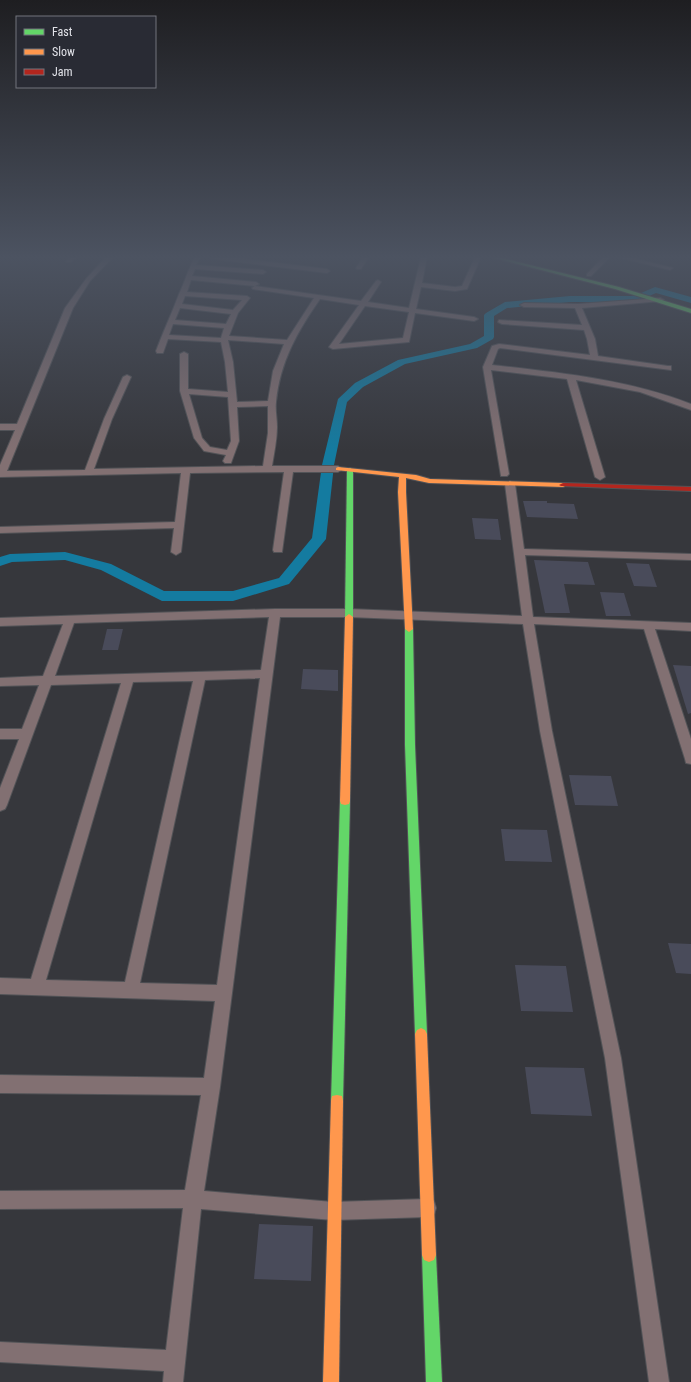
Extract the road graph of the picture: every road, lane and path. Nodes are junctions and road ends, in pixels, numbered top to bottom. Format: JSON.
{"nodes":[{"id":1,"x":63,"y":321,"type":"edge"},
{"id":2,"x":230,"y":321,"type":"edge"},
{"id":3,"x":301,"y":321,"type":"edge"},
{"id":4,"x":351,"y":321,"type":"edge"},
{"id":5,"x":410,"y":321,"type":"edge"},
{"id":6,"x":584,"y":321,"type":"edge"},
{"id":7,"x":170,"y":322,"type":"joint"},
{"id":8,"x":502,"y":322,"type":"dead end"},
{"id":9,"x":228,"y":326,"type":"junction"},
{"id":10,"x":587,"y":328,"type":"junction"},
{"id":11,"x":164,"y":337,"type":"junction"},
{"id":12,"x":224,"y":339,"type":"junction"},
{"id":13,"x":288,"y":342,"type":"junction"},
{"id":14,"x":160,"y":351,"type":"dead end"},
{"id":15,"x":184,"y":354,"type":"dead end"},
{"id":16,"x":594,"y":358,"type":"junction"},
{"id":17,"x":487,"y":367,"type":"junction"},
{"id":18,"x":668,"y":368,"type":"dead end"},
{"id":19,"x":128,"y":377,"type":"dead end"},
{"id":20,"x":571,"y":378,"type":"junction"},
{"id":21,"x":184,"y":391,"type":"junction"},
{"id":22,"x":232,"y":395,"type":"junction"},
{"id":23,"x":272,"y":403,"type":"junction"},
{"id":24,"x":233,"y":405,"type":"junction"},
{"id":25,"x":691,"y":407,"type":"edge"},
{"id":26,"x":20,"y":427,"type":"junction"},
{"id":27,"x":0,"y":428,"type":"edge"},
{"id":28,"x":231,"y":453,"type":"junction"},
{"id":29,"x":267,"y":469,"type":"junction"},
{"id":30,"x":289,"y":469,"type":"junction"},
{"id":31,"x":338,"y":469,"type":"joint"},
{"id":32,"x":224,"y":470,"type":"junction"},
{"id":33,"x":350,"y":470,"type":"junction"},
{"id":34,"x":186,"y":471,"type":"junction"},
{"id":35,"x":88,"y":473,"type":"junction"},
{"id":36,"x":0,"y":474,"type":"edge"},
{"id":37,"x":403,"y":476,"type":"junction"},
{"id":38,"x":509,"y":477,"type":"junction"},
{"id":39,"x":600,"y":477,"type":"dead end"},
{"id":40,"x":691,"y":489,"type":"edge"},
{"id":41,"x":179,"y":525,"type":"junction"},
{"id":42,"x":0,"y":530,"type":"edge"},
{"id":43,"x":278,"y":550,"type":"dead end"},
{"id":44,"x":176,"y":552,"type":"dead end"},
{"id":45,"x":519,"y":552,"type":"junction"},
{"id":46,"x":691,"y":557,"type":"edge"},
{"id":47,"x":275,"y":613,"type":"junction"},
{"id":48,"x":349,"y":613,"type":"junction"},
{"id":49,"x":409,"y":616,"type":"junction"},
{"id":50,"x":70,"y":620,"type":"junction"},
{"id":51,"x":528,"y":620,"type":"junction"},
{"id":52,"x":0,"y":622,"type":"edge"},
{"id":53,"x":648,"y":625,"type":"junction"},
{"id":54,"x":691,"y":627,"type":"edge"},
{"id":55,"x":266,"y":674,"type":"junction"},
{"id":56,"x":200,"y":676,"type":"junction"},
{"id":57,"x":128,"y":678,"type":"junction"},
{"id":58,"x":47,"y":681,"type":"junction"},
{"id":59,"x":0,"y":682,"type":"edge"},
{"id":60,"x":0,"y":734,"type":"edge"},
{"id":61,"x":27,"y":734,"type":"junction"},
{"id":62,"x":691,"y":759,"type":"edge"},
{"id":63,"x":1,"y":798,"type":"edge"},
{"id":64,"x":0,"y":986,"type":"edge"},
{"id":65,"x":36,"y":988,"type":"junction"},
{"id":66,"x":131,"y":990,"type":"junction"},
{"id":67,"x":223,"y":993,"type":"junction"},
{"id":68,"x":0,"y":1084,"type":"edge"},
{"id":69,"x":211,"y":1087,"type":"junction"},
{"id":70,"x":193,"y":1199,"type":"junction"},
{"id":71,"x":0,"y":1200,"type":"edge"},
{"id":72,"x":427,"y":1208,"type":"junction"},
{"id":73,"x":333,"y":1212,"type":"junction"},
{"id":74,"x":0,"y":1352,"type":"edge"},
{"id":75,"x":176,"y":1361,"type":"junction"},
{"id":76,"x":173,"y":1382,"type":"edge"},
{"id":77,"x":331,"y":1382,"type":"edge"},
{"id":78,"x":434,"y":1382,"type":"edge"},
{"id":79,"x":659,"y":1382,"type":"edge"}],
"edges":[{"from":1,"to":26,"type":"street"},
{"from":2,"to":9,"type":"street"},
{"from":3,"to":13,"type":"street"},
{"from":4,"to":5,"type":"street"},
{"from":6,"to":10,"type":"street"},
{"from":7,"to":9,"type":"street"},
{"from":7,"to":11,"type":"street"},
{"from":8,"to":10,"type":"street"},
{"from":9,"to":12,"type":"street"},
{"from":10,"to":16,"type":"street"},
{"from":11,"to":12,"type":"street"},
{"from":11,"to":14,"type":"street"},
{"from":12,"to":13,"type":"street"},
{"from":12,"to":22,"type":"street"},
{"from":13,"to":23,"type":"street"},
{"from":15,"to":21,"type":"street"},
{"from":16,"to":17,"type":"street"},
{"from":16,"to":18,"type":"street"},
{"from":17,"to":20,"type":"street"},
{"from":17,"to":38,"type":"street"},
{"from":19,"to":35,"type":"street"},
{"from":20,"to":25,"type":"street"},
{"from":20,"to":39,"type":"street"},
{"from":21,"to":22,"type":"street"},
{"from":21,"to":28,"type":"street"},
{"from":22,"to":24,"type":"street"},
{"from":23,"to":24,"type":"street"},
{"from":23,"to":29,"type":"street"},
{"from":24,"to":28,"type":"street"},
{"from":26,"to":27,"type":"street"},
{"from":26,"to":36,"type":"street"},
{"from":28,"to":32,"type":"street"},
{"from":29,"to":30,"type":"street"},
{"from":29,"to":32,"type":"street"},
{"from":30,"to":31,"type":"street"},
{"from":30,"to":43,"type":"street"},
{"from":31,"to":33,"type":"street"},
{"from":32,"to":34,"type":"street"},
{"from":33,"to":37,"type":"street"},
{"from":33,"to":48,"type":"street"},
{"from":34,"to":35,"type":"street"},
{"from":34,"to":41,"type":"street"},
{"from":35,"to":36,"type":"street"},
{"from":37,"to":38,"type":"street"},
{"from":37,"to":49,"type":"street"},
{"from":38,"to":40,"type":"street"},
{"from":38,"to":45,"type":"street"},
{"from":41,"to":42,"type":"street"},
{"from":41,"to":44,"type":"street"},
{"from":45,"to":46,"type":"street"},
{"from":45,"to":51,"type":"street"},
{"from":47,"to":48,"type":"street"},
{"from":47,"to":50,"type":"street"},
{"from":47,"to":55,"type":"street"},
{"from":48,"to":49,"type":"street"},
{"from":48,"to":73,"type":"street"},
{"from":49,"to":51,"type":"street"},
{"from":49,"to":72,"type":"street"},
{"from":50,"to":52,"type":"street"},
{"from":50,"to":58,"type":"street"},
{"from":51,"to":53,"type":"street"},
{"from":51,"to":79,"type":"street"},
{"from":53,"to":54,"type":"street"},
{"from":53,"to":62,"type":"street"},
{"from":55,"to":56,"type":"street"},
{"from":55,"to":67,"type":"street"},
{"from":56,"to":57,"type":"street"},
{"from":56,"to":66,"type":"street"},
{"from":57,"to":58,"type":"street"},
{"from":57,"to":65,"type":"street"},
{"from":58,"to":59,"type":"street"},
{"from":58,"to":61,"type":"street"},
{"from":60,"to":61,"type":"street"},
{"from":61,"to":63,"type":"street"},
{"from":64,"to":65,"type":"street"},
{"from":65,"to":66,"type":"street"},
{"from":66,"to":67,"type":"street"},
{"from":67,"to":69,"type":"street"},
{"from":68,"to":69,"type":"street"},
{"from":69,"to":70,"type":"street"},
{"from":70,"to":71,"type":"street"},
{"from":70,"to":73,"type":"street"},
{"from":70,"to":75,"type":"street"},
{"from":72,"to":73,"type":"street"},
{"from":72,"to":78,"type":"street"},
{"from":73,"to":77,"type":"street"},
{"from":74,"to":75,"type":"street"},
{"from":75,"to":76,"type":"street"}]}
